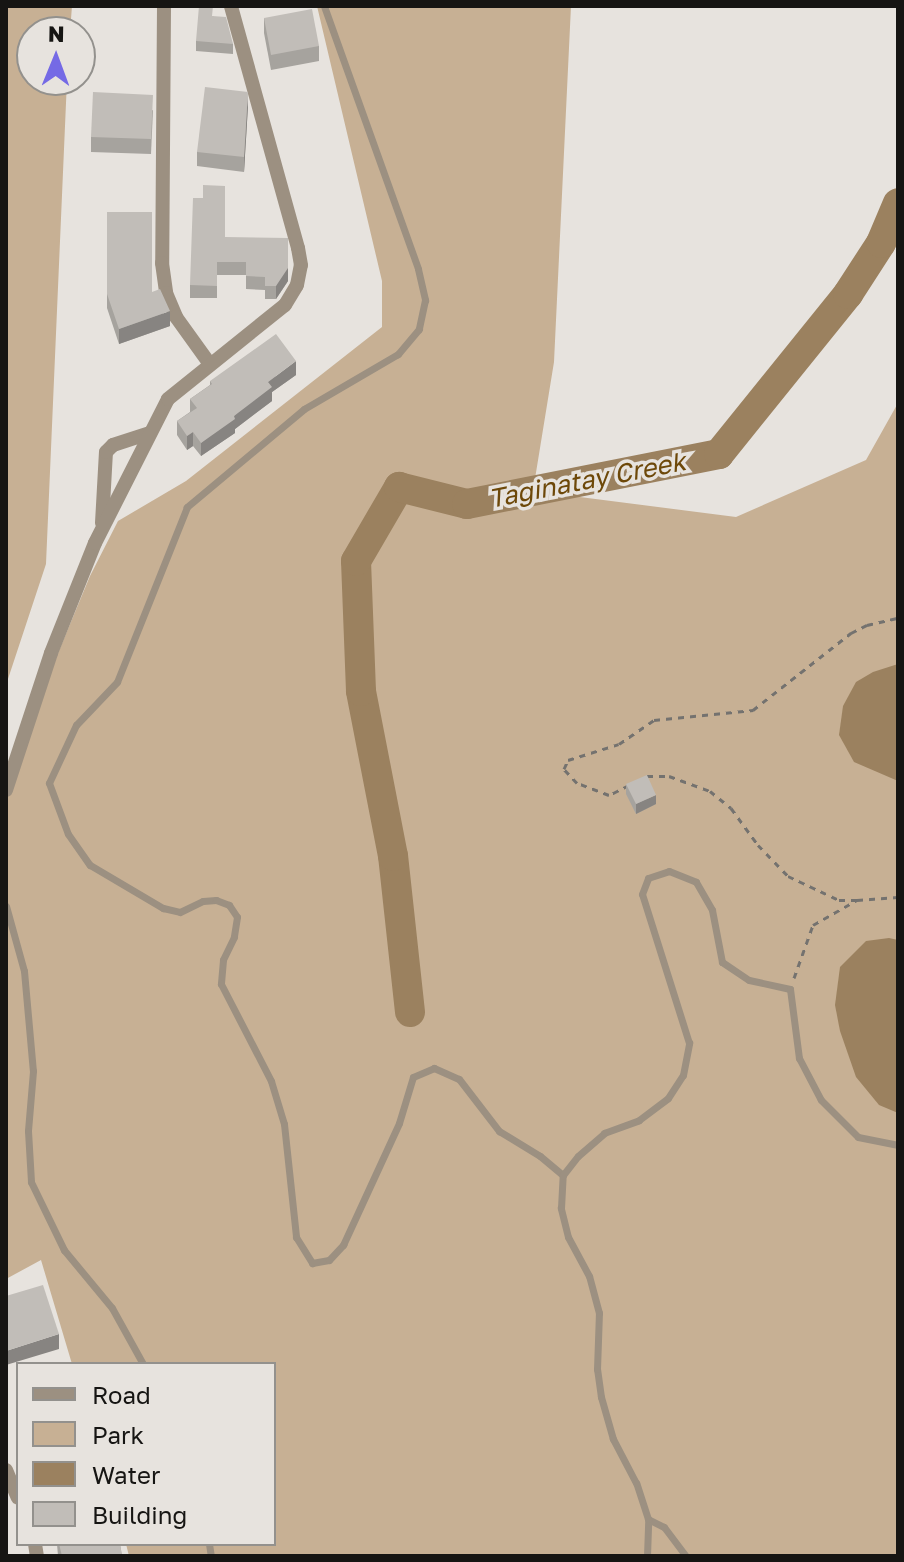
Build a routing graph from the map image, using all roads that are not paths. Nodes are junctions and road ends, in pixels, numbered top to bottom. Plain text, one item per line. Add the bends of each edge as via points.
1 (164, 6) edge
2 (231, 6) edge
3 (324, 6) edge
4 (209, 363) junction
5 (150, 433) junction
6 (102, 527) junction
7 (6, 790) edge
8 (6, 906) edge
9 (898, 1145) edge
10 (563, 1175) junction
11 (142, 1362) edge
12 (6, 1470) edge
13 (16, 1493) edge
14 (648, 1519) junction
15 (647, 1556) edge
16 (686, 1556) edge

1 - 4 street via 162,263 176,317
2 - 4 street via 301,265 285,305
3 - 10 lane via 418,269 425,300 419,329 398,354 304,409 187,507 117,682 76,725 49,783 68,834 90,865 163,908 180,912 216,900 229,905 237,917 221,984 271,1081 284,1124 296,1237 312,1263 329,1260 343,1245 399,1123 413,1077 434,1068 459,1079 499,1131
4 - 5 street via 168,399
5 - 6 street
5 - 6 street via 106,452
6 - 7 street via 51,653
8 - 11 lane via 24,971 28,1014 31,1182 64,1250 112,1308
9 - 10 lane via 858,1137 821,1100 799,1058 790,989 749,980 722,962 712,910 696,882 669,871 648,878 642,894 689,1043 683,1075 668,1098 639,1120 604,1133
10 - 14 lane via 561,1208 568,1237 589,1276 599,1313 601,1397
12 - 13 street
14 - 15 lane
14 - 16 lane via 664,1527

